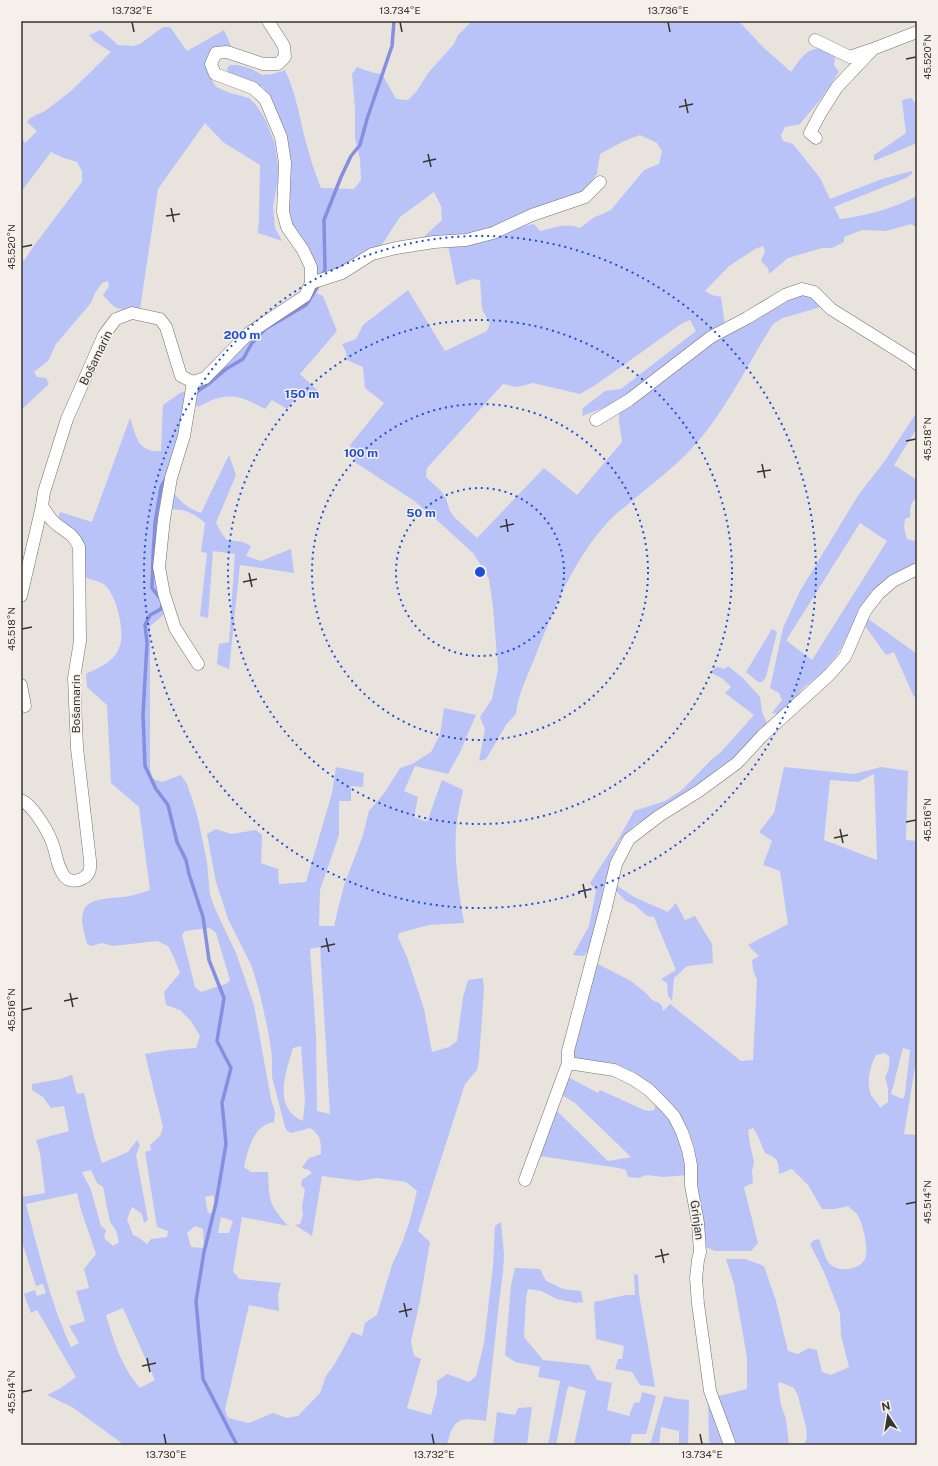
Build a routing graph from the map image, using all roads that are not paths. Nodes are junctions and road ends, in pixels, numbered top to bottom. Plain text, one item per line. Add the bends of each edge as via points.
1 (268, 21) edge
2 (917, 32) edge
3 (816, 40) dead end
4 (873, 49) junction
5 (816, 138) dead end
6 (600, 182) dead end
7 (311, 283) junction
8 (917, 364) edge
9 (193, 382) junction
10 (596, 420) dead end
11 (42, 506) junction
12 (917, 569) edge
13 (21, 596) edge
14 (198, 664) dead end
15 (21, 685) edge
16 (25, 706) dead end
17 (21, 800) edge
18 (568, 1063) junction
19 (525, 1180) dead end
20 (730, 1445) edge

1 - 7 street via 284,46 285,57 278,64 263,64 227,52 216,53 211,64 215,74 253,88 265,100 281,137 285,163 283,212 288,228 311,267
2 - 4 street
3 - 4 street via 850,57
4 - 5 street via 837,87 810,133
6 - 7 street via 585,197 532,215 493,233 466,240 411,246 372,254 342,273
7 - 9 street via 305,296 249,333 205,378
8 - 10 street via 831,308 814,292 802,289 785,295 711,337 629,400
9 - 11 street, Bošamarin via 181,376 166,327 160,319 132,313 116,319 104,335 67,419
9 - 14 street via 184,436 171,478 159,567 164,594 175,628
11 - 13 street
11 - 17 street, Bošamarin via 54,522 76,539 80,547 80,641 74,678 77,748 90,860 90,870 86,876 73,881 66,878 59,868 54,846 37,814
12 - 18 street via 893,581 878,594 862,618 845,657 737,763 629,839 616,864 568,1051
15 - 16 street
18 - 19 street
18 - 20 street, Grinjan via 614,1070 633,1079 664,1105 674,1116 682,1132 691,1165 691,1184 698,1222 700,1252 696,1278 710,1391

